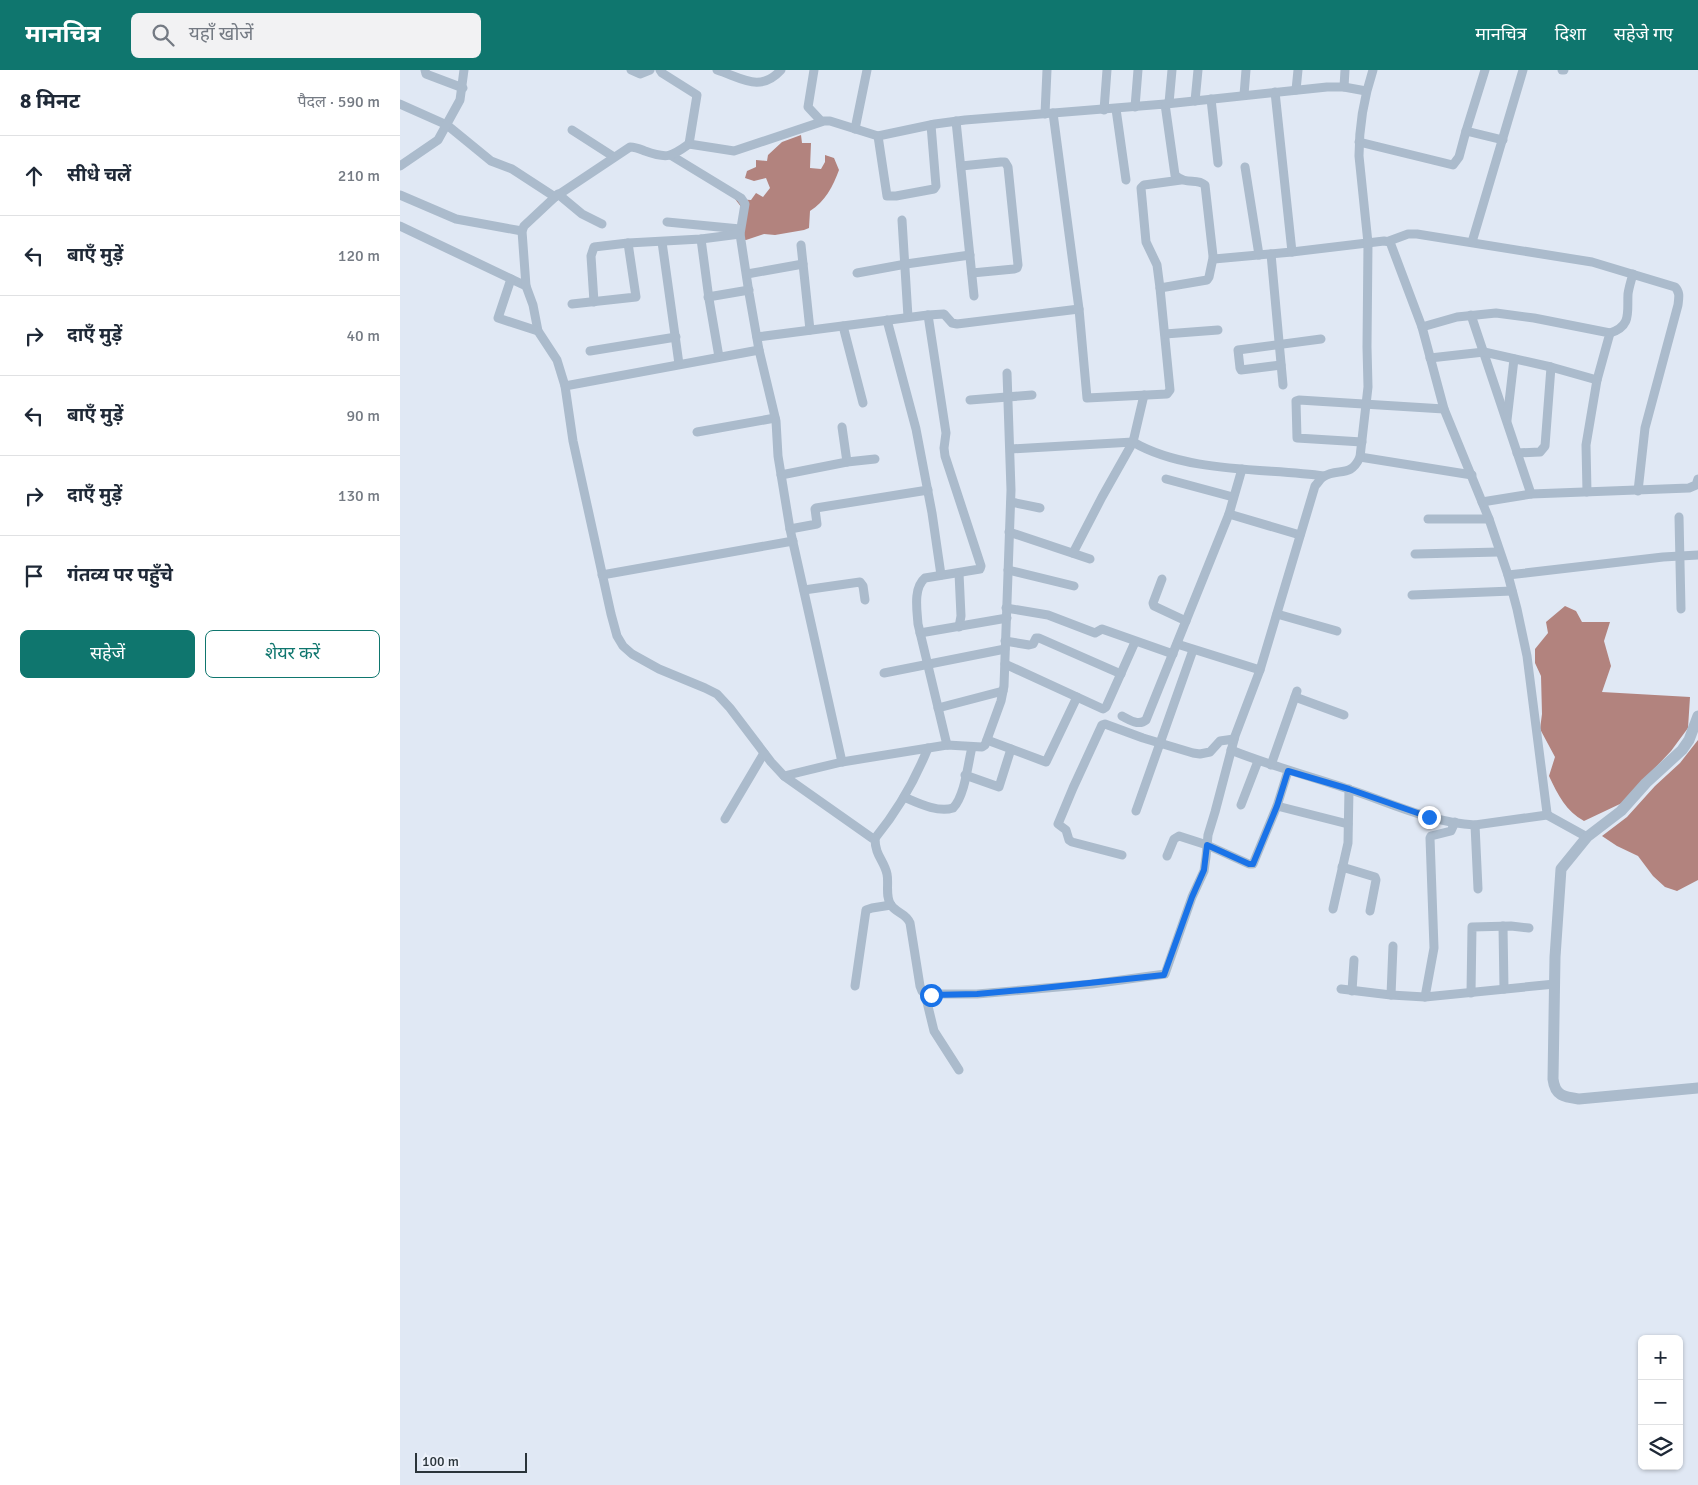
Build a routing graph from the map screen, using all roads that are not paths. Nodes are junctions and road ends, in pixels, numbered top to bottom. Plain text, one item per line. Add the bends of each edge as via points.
1 (425, 70) edge
2 (464, 70) edge
3 (631, 70) edge
4 (650, 70) edge
5 (660, 70) edge
6 (717, 70) edge
7 (781, 70) edge
8 (814, 70) edge
9 (867, 70) edge
10 (1047, 70) edge
11 (1107, 70) edge
12 (1138, 70) edge
13 (1172, 70) edge
14 (1198, 70) edge
15 (1246, 70) edge
16 (1298, 70) edge
17 (1345, 70) edge
18 (1373, 70) edge
19 (1485, 70) edge
20 (1523, 70) edge
21 (1344, 87) junction
22 (463, 88) junction
23 (1296, 90) junction
24 (1366, 91) junction
25 (1275, 92) junction
26 (1244, 96) junction
27 (1210, 99) junction
28 (1195, 101) junction
29 (400, 104) edge
30 (1167, 104) junction
31 (1135, 107) junction
32 (1116, 109) junction
33 (1104, 110) junction
34 (1049, 114) junction
35 (822, 121) junction
36 (956, 121) junction
37 (447, 125) junction
38 (931, 125) junction
39 (855, 129) junction
40 (572, 130) dead end
41 (1466, 130) junction
42 (878, 136) junction
43 (1503, 140) junction
44 (1359, 142) junction
45 (690, 144) junction
46 (672, 156) junction
47 (614, 157) junction
48 (1218, 163) dead end
49 (400, 166) edge
50 (961, 166) junction
51 (1245, 168) dead end
52 (1126, 180) dead end
53 (1181, 180) junction
54 (400, 195) edge
55 (557, 196) junction
56 (902, 220) dead end
57 (667, 222) dead end
58 (602, 224) dead end
59 (400, 226) edge
60 (522, 231) junction
61 (740, 232) junction
62 (701, 239) junction
63 (1388, 241) junction
64 (662, 242) junction
65 (1472, 242) junction
66 (628, 243) junction
67 (1368, 243) junction
68 (801, 245) dead end
69 (1292, 252) junction
70 (1271, 254) junction
71 (970, 255) junction
72 (1259, 255) junction
73 (1213, 258) junction
74 (803, 264) junction
75 (906, 264) junction
76 (857, 273) dead end
77 (972, 273) junction
78 (746, 274) junction
79 (1633, 274) junction
80 (511, 279) junction
81 (526, 286) junction
82 (1160, 288) junction
83 (749, 290) junction
84 (974, 296) dead end
85 (708, 297) junction
86 (594, 302) junction
87 (572, 304) dead end
88 (1079, 309) junction
89 (928, 315) junction
90 (1471, 315) junction
91 (908, 317) junction
92 (887, 320) junction
93 (843, 326) junction
94 (1422, 328) junction
95 (810, 330) junction
96 (1218, 330) dead end
97 (538, 331) junction
98 (1165, 334) junction
99 (1610, 334) junction
100 (676, 337) junction
101 (757, 337) junction
102 (1320, 339) dead end
103 (1279, 344) junction
104 (759, 350) junction
105 (590, 352) dead end
106 (1484, 352) junction
107 (720, 357) junction
108 (1430, 358) junction
109 (1514, 359) junction
110 (679, 364) junction
111 (1281, 365) junction
112 (1551, 367) junction
113 (1007, 373) dead end
114 (1597, 380) junction
115 (1283, 384) dead end
116 (565, 386) junction
117 (1032, 394) dead end
118 (1144, 395) junction
119 (1008, 397) junction
120 (970, 400) dead end
121 (863, 403) dead end
122 (1367, 405) junction
123 (1444, 409) junction
124 (775, 418) junction
125 (1507, 423) junction
126 (842, 427) dead end
127 (698, 432) dead end
128 (1132, 442) junction
129 (1362, 442) junction
130 (1011, 449) junction
131 (1516, 453) junction
132 (1360, 457) junction
133 (875, 459) dead end
134 (847, 462) junction
135 (1242, 469) junction
136 (781, 475) junction
137 (1324, 476) junction
138 (1472, 476) junction
139 (1698, 478) edge
140 (1166, 479) dead end
141 (928, 490) junction
142 (1638, 491) junction
143 (1587, 492) junction
144 (1531, 494) junction
145 (1233, 497) junction
146 (1011, 502) junction
147 (1482, 502) junction
148 (1040, 508) dead end
149 (1229, 514) junction
150 (1680, 516) dead end
151 (1489, 518) junction
152 (1428, 519) dead end
153 (790, 529) junction
154 (1009, 532) junction
155 (1300, 535) junction
156 (793, 541) junction
157 (1499, 552) junction
158 (1073, 553) junction
159 (1415, 554) dead end
160 (1681, 556) junction
161 (1698, 556) edge
162 (1090, 559) dead end
163 (1008, 570) junction
164 (959, 573) junction
165 (602, 575) junction
166 (941, 575) junction
167 (1508, 575) junction
168 (1162, 579) dead end
169 (1074, 586) dead end
170 (804, 590) junction
171 (1512, 591) junction
172 (1412, 595) dead end
173 (865, 600) dead end
174 (1006, 608) junction
175 (1681, 609) dead end
176 (1277, 614) junction
177 (1007, 618) junction
178 (1186, 621) junction
179 (959, 626) junction
180 (1337, 631) dead end
181 (920, 633) junction
182 (1135, 642) junction
183 (1177, 644) junction
184 (1005, 645) junction
185 (1193, 650) junction
186 (1173, 654) junction
187 (1004, 664) junction
188 (928, 665) junction
189 (1260, 670) junction
190 (884, 673) dead end
191 (1121, 674) junction
192 (1003, 691) junction
193 (1077, 697) junction
194 (938, 708) junction
195 (1344, 715) dead end
196 (1122, 716) dead end
197 (1698, 716) edge
198 (1234, 739) junction
199 (987, 740) junction
200 (1159, 742) junction
201 (947, 745) junction
202 (972, 746) junction
203 (928, 748) junction
204 (1011, 749) junction
205 (1231, 750) junction
206 (764, 753) junction
207 (1258, 761) junction
208 (842, 762) junction
209 (1270, 765) junction
210 (1288, 771) junction
211 (965, 775) junction
212 (784, 776) junction
213 (1349, 789) junction
214 (904, 797) junction
215 (1242, 805) dead end
216 (1277, 806) junction
217 (1136, 811) dead end
218 (1547, 815) junction
219 (725, 819) dead end
220 (1455, 822) junction
221 (1348, 824) junction
222 (1475, 825) junction
223 (1589, 835) junction
224 (874, 838) junction
225 (1207, 845) junction
226 (1122, 855) dead end
227 (1167, 856) dead end
228 (1342, 867) junction
229 (1478, 889) dead end
230 (891, 905) junction
231 (1333, 909) dead end
232 (1370, 911) dead end
233 (1503, 926) junction
234 (1529, 928) dead end
235 (1393, 946) dead end
236 (1354, 960) dead end
237 (1555, 984) junction
238 (855, 986) dead end
239 (1342, 989) dead end
240 (1504, 989) junction
241 (1352, 991) junction
242 (1471, 993) junction
243 (925, 994) junction
244 (1390, 995) junction
245 (1425, 997) junction
246 (959, 1070) dead end
247 (1698, 1088) edge

1 - 22 street via 426,74
2 - 22 street
3 - 4 street via 640,74
5 - 45 street via 697,95
6 - 7 street via 758,83 775,77
8 - 35 street via 808,107
9 - 39 street
10 - 34 street
11 - 33 street
12 - 31 street
13 - 30 street
14 - 28 street
15 - 26 street
16 - 23 street
17 - 21 street
18 - 24 street
19 - 41 street
20 - 43 street
21 - 23 street
21 - 24 street
22 - 37 street
23 - 25 street
24 - 44 street
25 - 26 street
25 - 69 street
26 - 27 street
27 - 28 street
27 - 48 street
28 - 30 street
29 - 37 street
30 - 31 street
30 - 53 street via 1174,172
31 - 32 street
32 - 33 street
32 - 52 street
33 - 34 street
34 - 36 street
34 - 88 street
35 - 39 street
35 - 45 street via 731,152
36 - 38 street
36 - 50 street
37 - 49 street via 436,143
37 - 55 street via 491,161 512,169
38 - 42 street
38 - 42 street via 934,189 888,196
39 - 42 street
40 - 47 street
41 - 43 street
41 - 44 street via 1459,157 1453,164
43 - 65 street
44 - 67 street
45 - 46 street
46 - 47 street via 660,156 633,147
46 - 61 street via 743,201 745,210
47 - 55 street
50 - 71 street
50 - 77 street via 1005,162 1008,167 1017,268
51 - 72 street
53 - 73 street via 1200,181 1205,185
53 - 82 street via 1141,188 1146,242 1154,257
54 - 60 street via 456,219
55 - 58 street
55 - 60 street via 527,222
56 - 75 street
57 - 61 street
59 - 80 street
60 - 81 street
61 - 62 street
61 - 78 street
62 - 64 street
62 - 85 street
63 - 65 street via 1417,234
63 - 67 street
63 - 94 street via 1392,244
64 - 66 street
64 - 100 street
65 - 79 street via 1592,262
66 - 86 street via 593,249
66 - 86 street via 636,297
67 - 69 street
67 - 122 street
68 - 74 street
69 - 70 street
70 - 72 street
70 - 103 street
71 - 75 street
71 - 77 street
72 - 73 street
73 - 82 street via 1207,280
74 - 78 street
74 - 95 street
75 - 76 street
75 - 91 street
77 - 84 street
78 - 83 street
79 - 99 street via 1627,318 1619,330
79 - 142 street via 1675,287 1679,296 1645,428
80 - 81 street
80 - 97 street via 498,318
81 - 97 street
82 - 98 street
83 - 85 street
83 - 101 street
85 - 107 street
86 - 87 street
88 - 89 street via 957,324 944,314
88 - 118 street via 1087,398
89 - 91 street
89 - 164 street via 946,433 945,456 981,566 980,569
90 - 94 street
90 - 99 street via 1515,315
90 - 106 street
91 - 92 street
92 - 93 street
92 - 141 street
93 - 95 street
93 - 121 street
94 - 108 street
95 - 101 street
96 - 98 street
97 - 116 street via 557,360
98 - 118 street via 1170,390 1167,394
99 - 114 street
100 - 105 street
100 - 110 street
101 - 104 street
102 - 103 street
103 - 111 street
103 - 111 street via 1238,351 1241,370
104 - 107 street
104 - 124 street
106 - 108 street
106 - 109 street
106 - 125 street
107 - 110 street
108 - 123 street
109 - 112 street
109 - 125 street
110 - 116 street
111 - 115 street
112 - 114 street
112 - 131 street via 1545,446 1540,452
113 - 119 street
114 - 143 street via 1586,445
116 - 165 street via 573,441
117 - 119 street
118 - 128 street
119 - 120 street
119 - 130 street
122 - 123 street
122 - 129 street
122 - 129 street via 1299,400 1295,403 1297,438
123 - 138 street
124 - 127 street
124 - 136 street
125 - 131 street
126 - 134 street
128 - 130 street
128 - 135 street via 1175,459
128 - 158 street
129 - 132 street
130 - 146 street
131 - 144 street
132 - 137 street via 1350,470
132 - 138 street
133 - 134 street
134 - 136 street
135 - 137 street
135 - 145 street
136 - 153 street
137 - 155 street via 1315,486
138 - 147 street
139 - 142 street via 1696,485 1689,488
140 - 145 street
141 - 153 street via 816,508 817,524
141 - 166 street
142 - 143 street
143 - 144 street
144 - 147 street
145 - 149 street
146 - 148 street
146 - 154 street
147 - 151 street
149 - 155 street
149 - 178 street
150 - 160 street
151 - 152 street
151 - 157 street
153 - 156 street
154 - 158 street
154 - 163 street
155 - 176 street
156 - 165 street
156 - 170 street
157 - 159 street
157 - 167 street
158 - 162 street
160 - 161 street
160 - 167 street
160 - 175 street
163 - 169 street
163 - 174 street
164 - 166 street
164 - 179 street
165 - 206 street via 617,636 623,646 659,669 717,694
166 - 181 street via 925,578 918,589
167 - 171 street
168 - 178 street via 1154,606
170 - 173 street via 860,582
170 - 208 street
171 - 172 street
171 - 218 street via 1527,656
174 - 177 street
174 - 182 street via 1048,615 1094,632 1102,629
176 - 180 street
176 - 189 street
177 - 179 street
177 - 184 street
178 - 183 street
179 - 181 street
181 - 188 street
182 - 186 street
182 - 191 street
183 - 185 street
183 - 186 street
184 - 187 street
184 - 188 street
184 - 191 street via 1030,645 1040,638
185 - 189 street
185 - 200 street
186 - 196 street via 1146,720 1138,723
187 - 192 street
187 - 193 street
188 - 190 street
188 - 194 street
189 - 198 street
191 - 193 street via 1105,708
192 - 194 street
192 - 199 street
193 - 204 street via 1046,762
194 - 201 street
195 - 209 street via 1296,694
197 - 223 street via 1682,750 1621,811
198 - 200 street via 1220,741 1210,752 1200,754
198 - 205 street
199 - 202 street via 984,747
199 - 204 street
200 - 217 street
200 - 226 street via 1102,725 1059,819 1058,824 1068,832 1070,841
201 - 202 street
201 - 203 street
202 - 211 street
203 - 208 street
203 - 214 street
204 - 211 street via 999,786
205 - 207 street
205 - 225 street
206 - 212 street
206 - 219 street
207 - 209 street
207 - 215 street
208 - 212 street
209 - 210 street
210 - 213 street
210 - 216 street
211 - 214 street via 959,799 953,808 944,810
212 - 224 street
213 - 220 street via 1429,817
213 - 221 street
214 - 224 street
216 - 221 street
216 - 225 street via 1253,864
218 - 222 street
218 - 223 street
220 - 222 street
220 - 245 street via 1451,831 1430,838 1434,948
221 - 228 street via 1348,843
222 - 229 street
223 - 237 street via 1566,861 1560,873
224 - 230 street via 875,850 887,875
225 - 227 street via 1176,836
225 - 243 street via 1204,870 1164,975 977,994
228 - 231 street
228 - 232 street via 1376,880
230 - 238 street via 866,910
230 - 243 street via 910,922 920,986
233 - 234 street
233 - 240 street
233 - 242 street via 1471,928
235 - 244 street
236 - 241 street
237 - 240 street
237 - 247 street via 1553,1078 1558,1092 1579,1099
239 - 241 street
240 - 242 street
241 - 244 street
242 - 245 street
243 - 246 street via 934,1030
244 - 245 street

